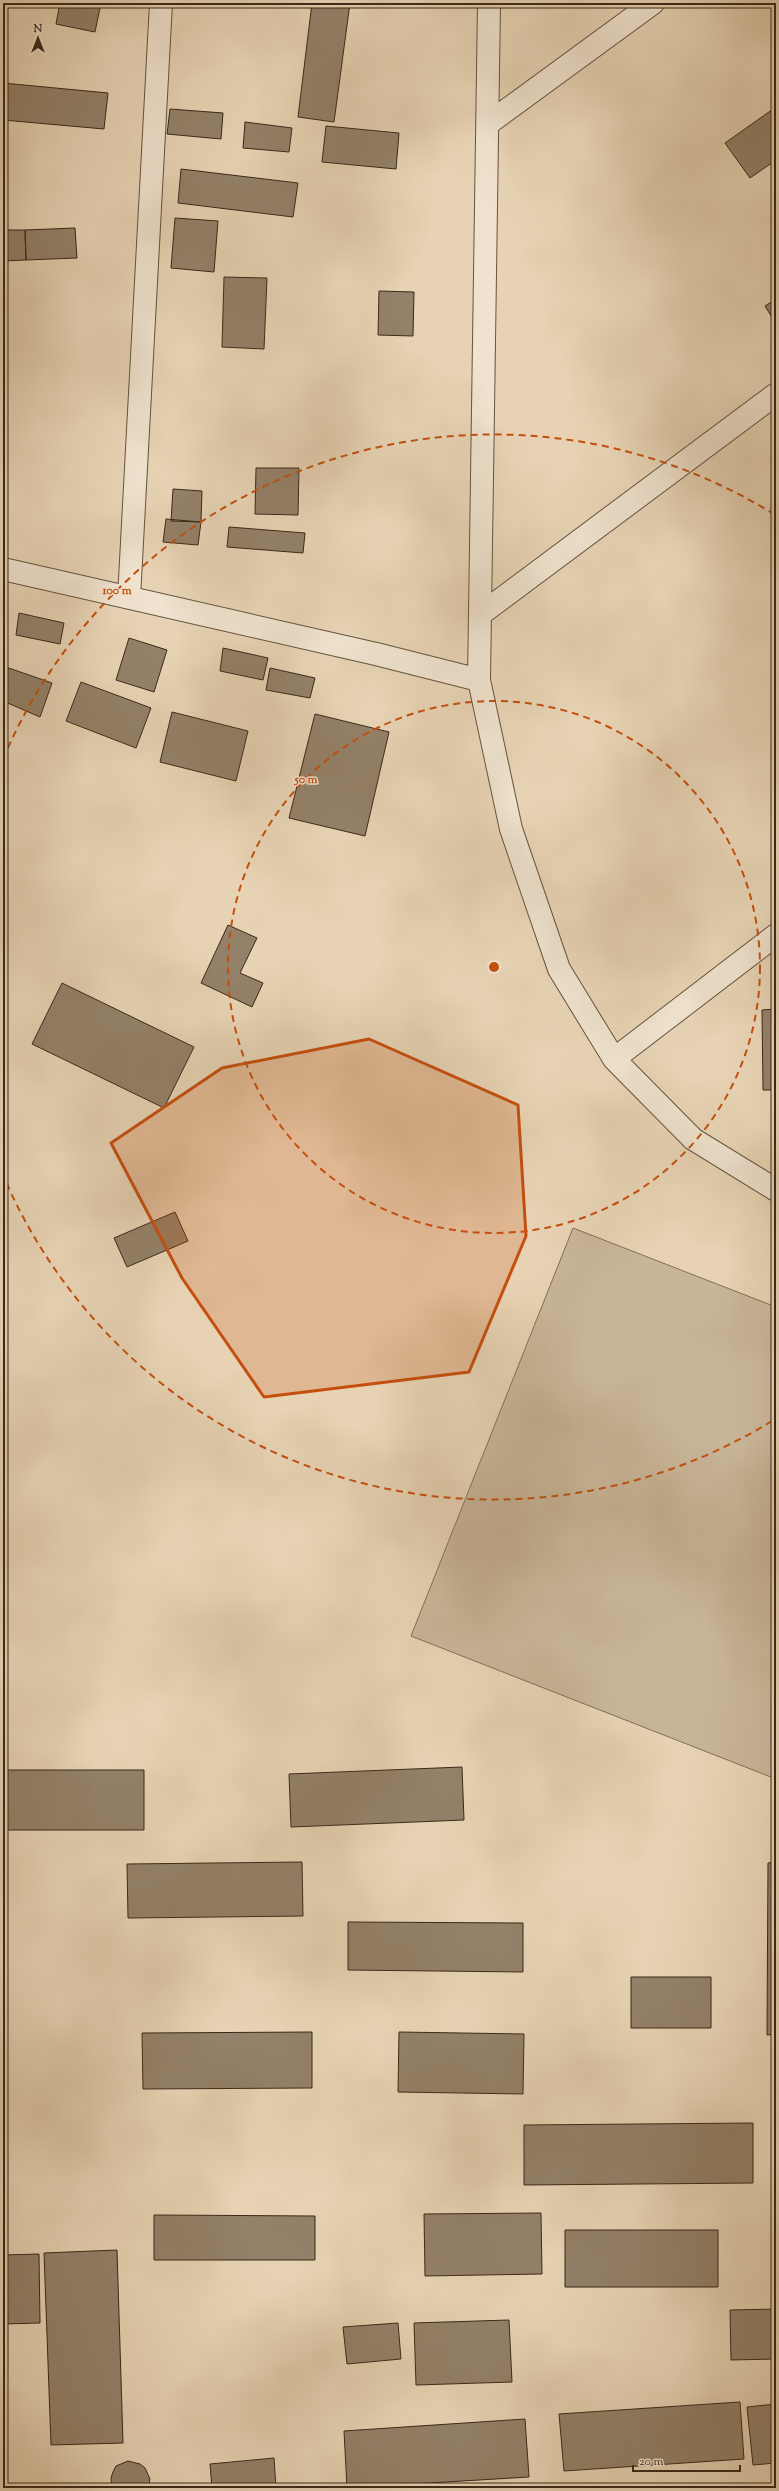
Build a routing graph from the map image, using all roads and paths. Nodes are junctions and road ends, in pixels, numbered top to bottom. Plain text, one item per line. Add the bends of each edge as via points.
1 (161, 3) edge
2 (489, 3) edge
3 (653, 3) edge
4 (489, 124) junction
5 (776, 394) edge
6 (3, 569) edge
7 (129, 598) junction
8 (480, 614) junction
9 (479, 680) junction
10 (776, 935) edge
11 (614, 1059) junction
12 (776, 1190) edge

1 - 7 street
2 - 4 street
3 - 4 street
4 - 8 street
5 - 8 street
6 - 7 street
7 - 9 street
8 - 9 street
9 - 11 street via 511,829 559,970
10 - 11 street
11 - 12 street via 693,1139

